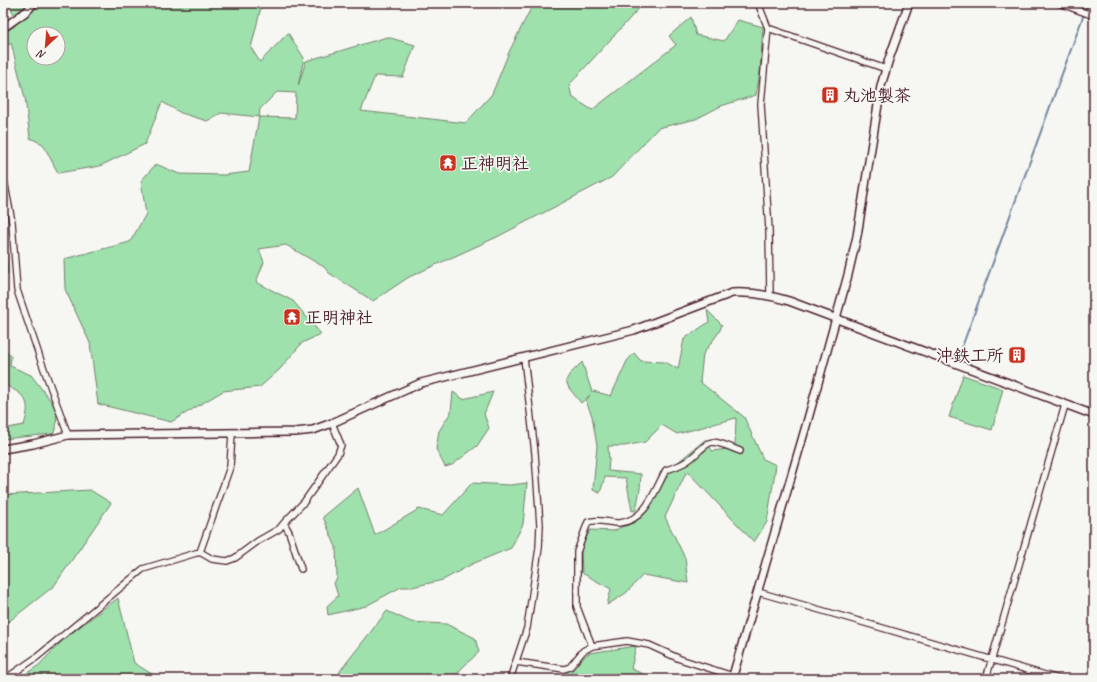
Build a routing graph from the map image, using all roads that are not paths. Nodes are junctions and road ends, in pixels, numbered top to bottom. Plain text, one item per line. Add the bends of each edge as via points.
1 (34, 3) edge
2 (758, 3) edge
3 (909, 3) edge
4 (1059, 3) edge
5 (1093, 16) edge
6 (3, 28) edge
7 (768, 28) junction
8 (886, 69) junction
9 (3, 175) edge
10 (770, 295) junction
11 (836, 318) junction
12 (524, 358) junction
13 (1066, 404) junction
14 (1094, 415) edge
15 (332, 423) junction
16 (232, 433) junction
17 (68, 435) junction
18 (3, 449) edge
19 (740, 451) dead end
20 (284, 523) junction
21 (200, 552) junction
22 (301, 568) dead end
23 (758, 592) junction
24 (592, 646) junction
25 (992, 660) junction
26 (516, 662) junction
27 (733, 678) edge
28 (5, 679) edge
29 (510, 679) edge
30 (986, 679) edge
31 (1059, 679) edge

1 - 6 street
2 - 7 street
3 - 8 street
4 - 5 street
7 - 8 street
7 - 10 street via 762,104
8 - 11 street via 881,86 857,236
9 - 17 street via 12,222 17,290
10 - 11 street
10 - 12 street via 732,293 634,330
11 - 13 street
11 - 23 street
12 - 15 street via 421,383
12 - 26 street via 540,525 527,628
13 - 14 street
13 - 25 street
15 - 16 street via 313,430 295,432
15 - 20 street via 341,445 338,454 304,502
16 - 17 street
16 - 21 street via 230,467
17 - 18 street
19 - 24 street via 712,442 689,461 666,470 652,500 632,519 619,523 592,520 588,522 577,552 577,607
20 - 21 street via 279,529 227,561 212,559
20 - 22 street
21 - 28 street via 144,569 37,657
23 - 25 street
23 - 27 street
24 - 26 street via 583,651 570,667 564,669
24 - 27 street via 627,641 649,645
25 - 30 street
25 - 31 street
26 - 29 street

